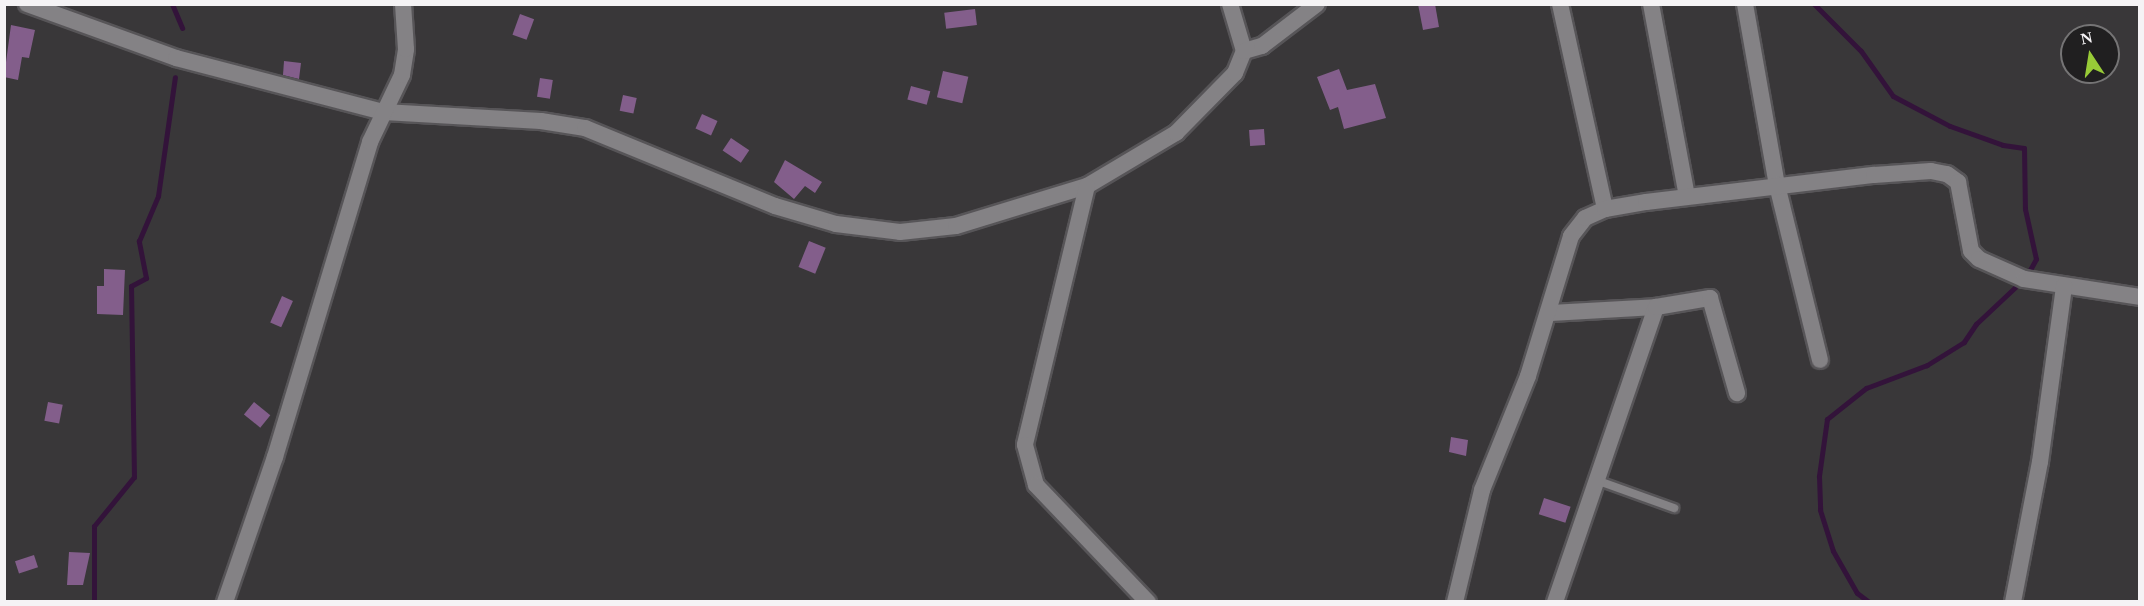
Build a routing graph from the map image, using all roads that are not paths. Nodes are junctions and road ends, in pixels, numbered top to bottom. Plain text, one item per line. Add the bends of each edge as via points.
1 (27, 4) edge
2 (403, 4) edge
3 (1230, 4) edge
4 (1317, 4) edge
5 (1560, 4) edge
6 (1651, 4) edge
7 (1745, 4) edge
8 (1244, 51) junction
9 (384, 112) junction
10 (1778, 185) junction
11 (1087, 186) junction
12 (1687, 197) junction
13 (1605, 209) junction
14 (2064, 286) junction
15 (2139, 297) edge
16 (1656, 308) junction
17 (1550, 313) junction
18 (1820, 360) dead end
19 (1737, 393) dead end
20 (1599, 481) junction
21 (1674, 508) dead end
22 (225, 602) edge
23 (1148, 602) edge
24 (1455, 602) edge
25 (1555, 602) edge
26 (2013, 602) edge

1 - 9 street via 176,58
2 - 9 street via 406,49 402,75
3 - 8 street
4 - 8 street via 1262,46
5 - 13 street
6 - 12 street
7 - 10 street
8 - 11 street via 1235,73 1176,133
9 - 11 street via 541,121 585,128 775,206 837,224 900,232 956,226
9 - 22 street via 370,142 275,458
10 - 12 street
10 - 14 street via 1874,174 1947,174 1958,182 1971,251 1979,259 2024,279
10 - 18 street
11 - 23 street via 1025,445 1036,485
12 - 13 street
13 - 17 street via 1585,219 1571,236
14 - 15 street
14 - 26 street via 2040,462
16 - 17 street
16 - 19 street via 1710,298
16 - 20 street
17 - 24 street via 1482,490
20 - 21 lane
20 - 25 street

